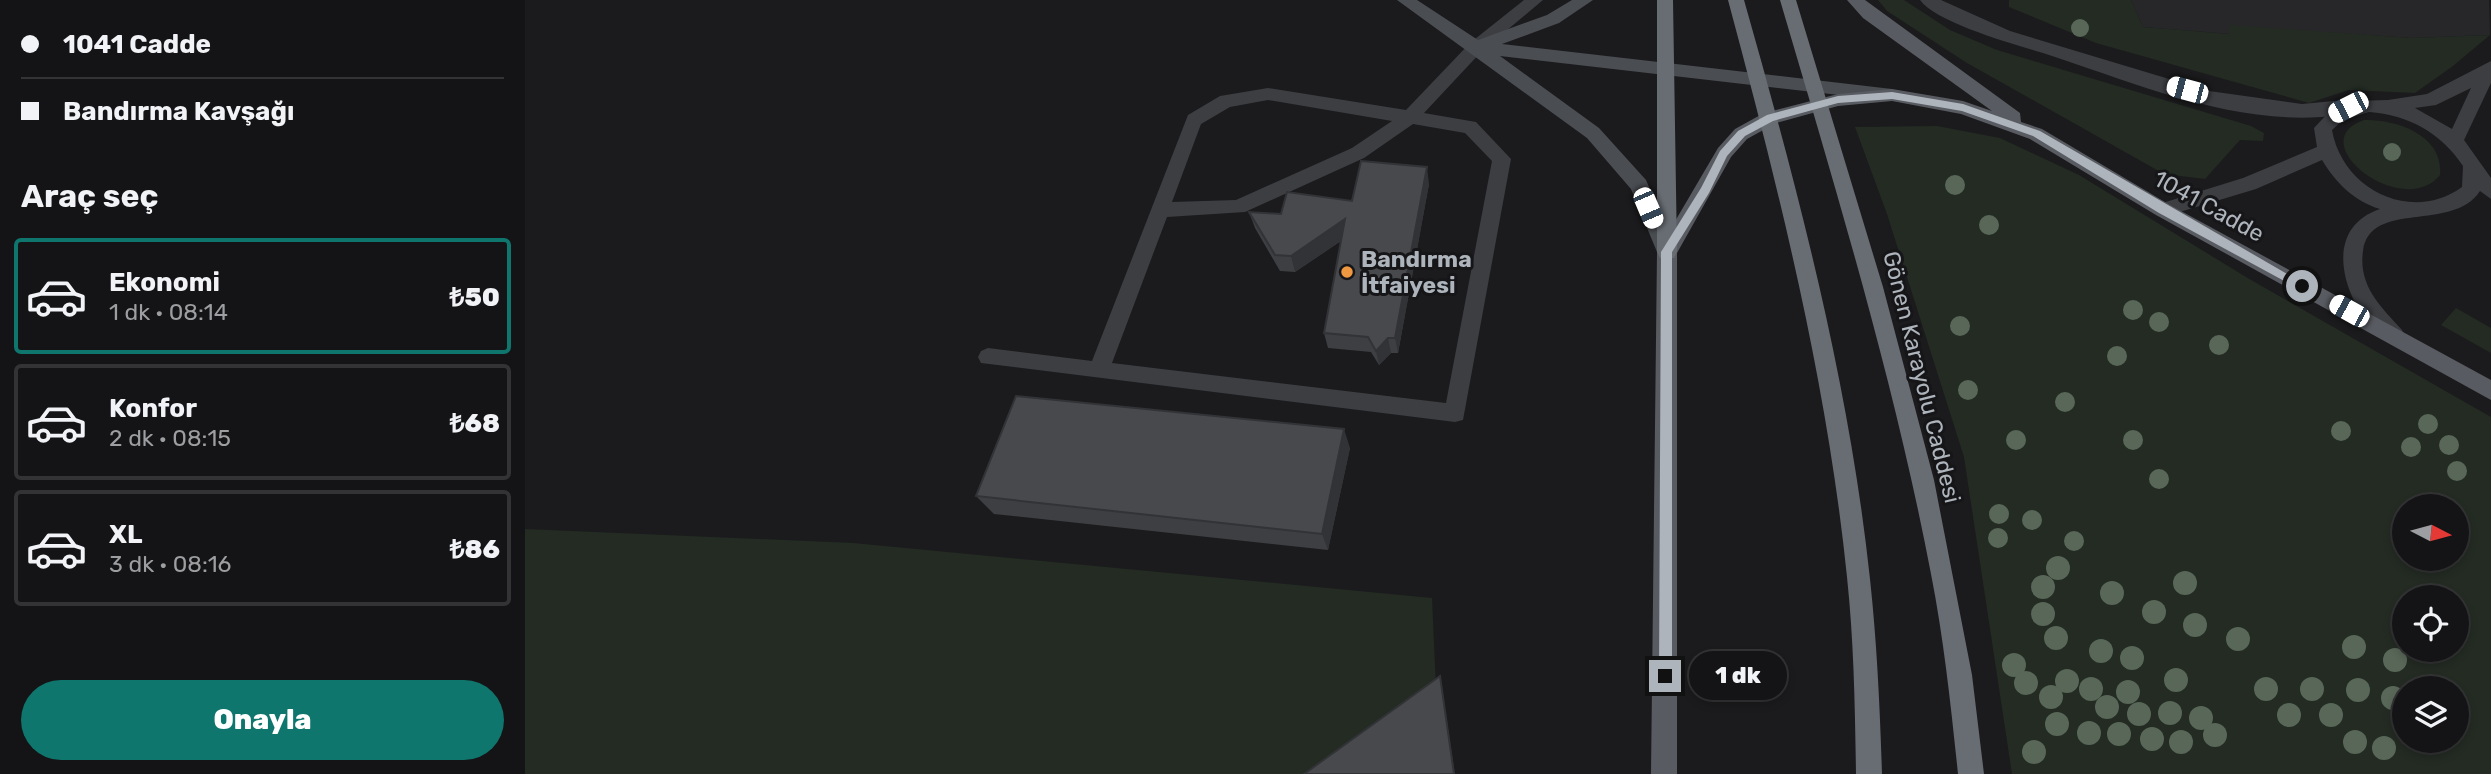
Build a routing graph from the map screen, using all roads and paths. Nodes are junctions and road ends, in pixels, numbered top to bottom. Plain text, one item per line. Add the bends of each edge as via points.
1 (1405, 0) edge
2 (1535, 0) edge
3 (1585, 0) edge
4 (1665, 0) edge
5 (1736, 0) edge
6 (1789, 0) edge
7 (1856, 0) edge
8 (1928, 0) edge
9 (1476, 47) junction
10 (1665, 66) junction
11 (2490, 68) edge
12 (1892, 95) junction
13 (2355, 106) junction
14 (2378, 106) junction
15 (1408, 119) junction
16 (2036, 134) junction
17 (2455, 141) junction
18 (2325, 151) junction
19 (2471, 169) junction
20 (2491, 192) edge
21 (1160, 209) junction
22 (2410, 209) junction
23 (2163, 210) junction
24 (1667, 252) junction
25 (2395, 336) junction
26 (988, 357) dead end
27 (1099, 370) junction
28 (2491, 391) edge
29 (1664, 774) edge
30 (1868, 774) edge
31 (1971, 774) edge

1 - 9 street
2 - 9 street
3 - 9 street via 1553,19
4 - 10 highway
5 - 30 highway via 1773,132 1825,361 1847,483 1862,624
6 - 31 highway, Gönen Karayolu Caddesi via 1888,334 1934,526 1964,696
7 - 16 main road
8 - 13 street via 2009,36 2187,90 2276,109
9 - 10 street
9 - 15 street
9 - 24 street via 1593,133 1639,186
10 - 12 street
10 - 24 highway
11 - 14 street via 2430,100
11 - 17 street
12 - 16 main road, 1041 Cadde via 1963,108
12 - 24 main road, 1041 Cadde via 1804,108 1770,118 1741,134 1724,153
13 - 14 street
13 - 18 street via 2332,115 2323,128
14 - 17 street via 2414,115
15 - 21 street via 1358,153 1238,208
15 - 21 street via 1268,94 1226,101 1194,120
15 - 27 street via 1470,127 1502,159 1455,412
16 - 23 main road, 1041 Cadde
17 - 19 street
18 - 22 street via 2346,180 2367,195
18 - 23 street via 2249,184
19 - 20 street
19 - 22 street via 2471,190 2461,202 2443,210
21 - 27 street
22 - 25 street via 2364,226 2355,239 2351,268 2365,302
23 - 25 main road, 1041 Cadde
24 - 29 main road
25 - 28 main road, 1041 Cadde
26 - 27 street

